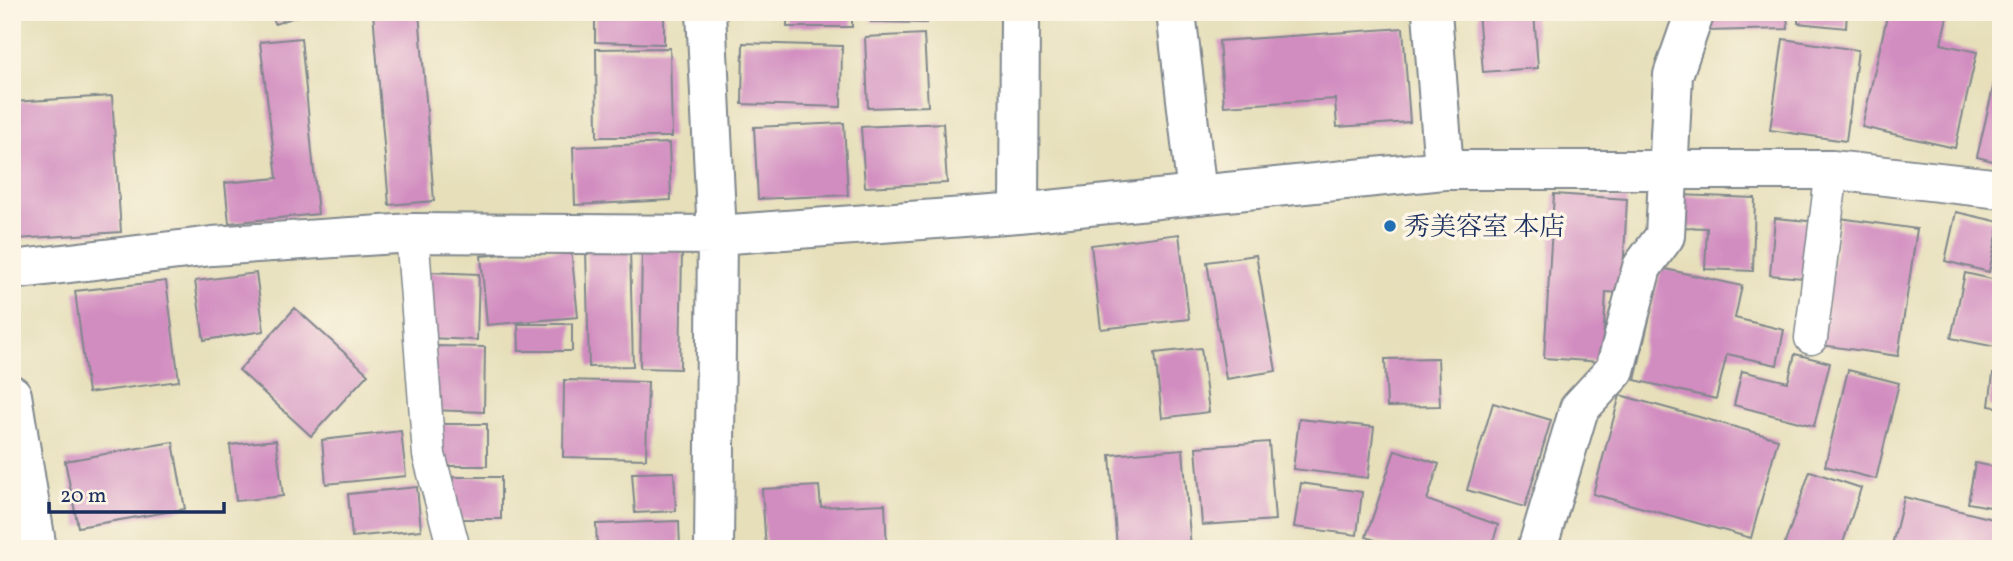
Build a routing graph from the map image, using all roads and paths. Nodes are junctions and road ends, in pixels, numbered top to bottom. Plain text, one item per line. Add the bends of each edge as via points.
1 (706, 12) edge
2 (1020, 12) edge
3 (1176, 12) edge
4 (1432, 12) edge
5 (1695, 12) edge
6 (1666, 168) junction
7 (1444, 170) junction
8 (1832, 170) junction
9 (2001, 189) edge
10 (1197, 195) junction
11 (1019, 213) junction
12 (412, 233) junction
13 (717, 235) junction
14 (12, 270) edge
15 (1811, 338) dead end
16 (12, 395) edge
17 (37, 549) edge
18 (454, 549) edge
19 (714, 549) edge
20 (1536, 549) edge

1 - 13 street
2 - 11 street
3 - 10 street
4 - 7 street
5 - 6 street via 1673,75
6 - 7 street
6 - 8 street
6 - 20 street via 1665,236 1642,267 1615,370 1578,409
7 - 10 street
8 - 9 street
8 - 15 lane
10 - 11 street
11 - 13 street
12 - 13 street
12 - 14 street via 212,246
12 - 18 lane via 429,455
13 - 19 street
16 - 17 street

